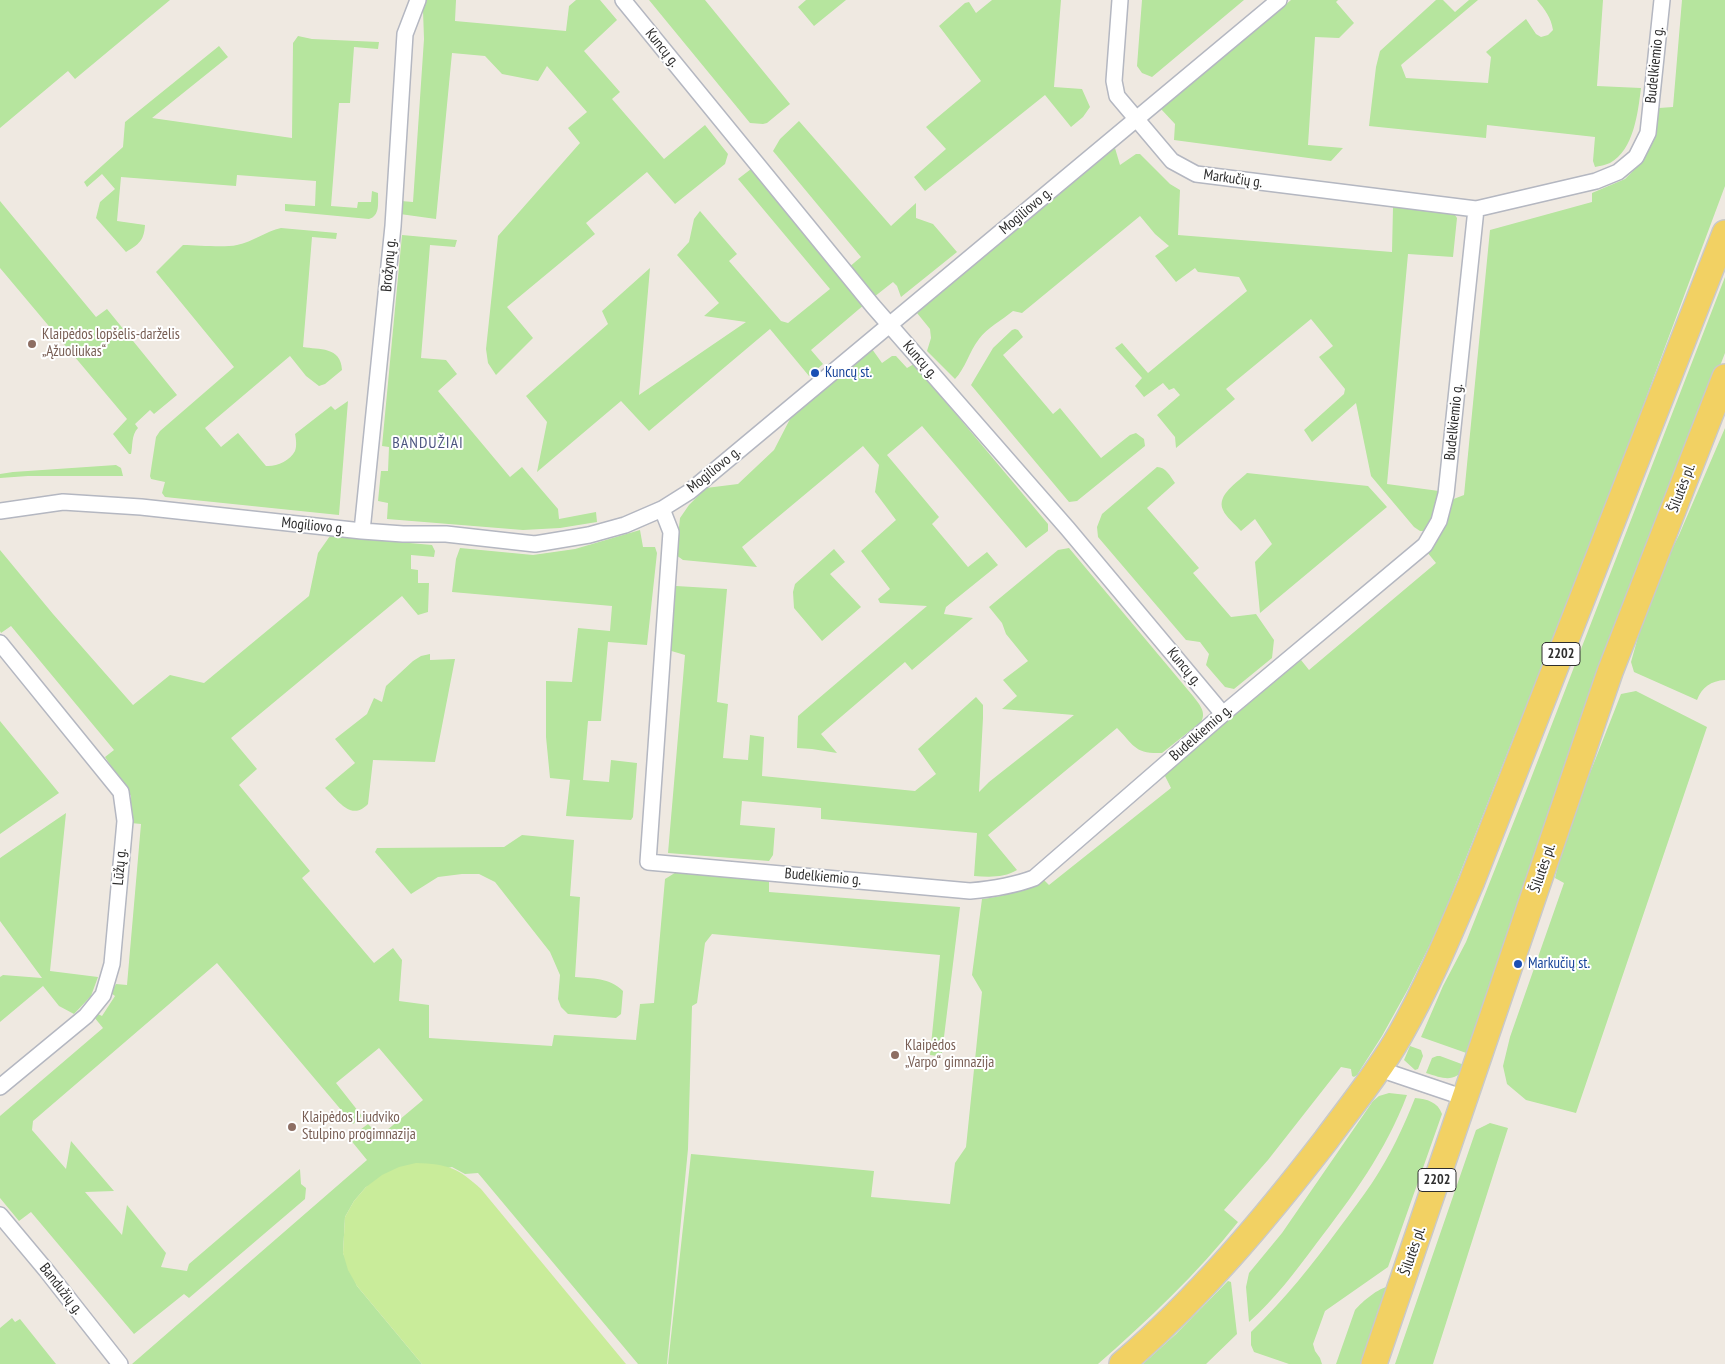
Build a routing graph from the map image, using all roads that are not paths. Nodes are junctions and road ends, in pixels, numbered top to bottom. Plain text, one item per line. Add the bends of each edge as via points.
1 (418, 0) edge
2 (623, 0) edge
3 (1120, 0) edge
4 (1279, 0) edge
5 (1662, 0) edge
6 (1137, 119) junction
7 (1476, 209) junction
8 (1725, 233) edge
9 (889, 325) junction
10 (1725, 377) edge
11 (662, 509) junction
12 (0, 511) edge
13 (362, 531) junction
14 (0, 643) edge
15 (1223, 714) junction
16 (1379, 1067) junction
17 (0, 1087) edge
18 (1465, 1098) junction
19 (0, 1215) edge
20 (120, 1364) edge
21 (1122, 1364) edge
22 (1374, 1364) edge

1 - 13 street, Brožynų g. via 405,34 393,226
2 - 9 street, Kuncų g.
3 - 6 street, Markučių g. via 1114,81 1118,96
4 - 6 street, Mogiliovo g.
5 - 7 street, Budelkiemio g. via 1648,133 1636,157 1618,172 1596,180
6 - 7 street, Markučių g. via 1172,161 1196,174
6 - 9 street, Mogiliovo g.
7 - 15 street, Budelkiemio g. via 1446,494 1439,521 1425,544
8 - 16 main road, 2202 via 1472,881 1439,959 1400,1036
9 - 11 street, Mogiliovo g. via 689,492
9 - 15 street, Kuncų g. via 1068,529
10 - 18 main road, Šilutės pl. / 2202 via 1610,672
11 - 13 street, Mogiliovo g. via 589,536 535,544 446,534
11 - 15 street, Budelkiemio g. via 671,532 648,862 970,891 1014,885 1034,878
12 - 13 street, Mogiliovo g. via 63,502 141,507
14 - 17 street, Lūžų g. via 121,792 124,821 112,964 103,995 86,1016
16 - 18 street
16 - 21 main road, 2202 via 1300,1173 1236,1249
18 - 22 main road, Šilutės pl. / 2202
19 - 20 street, Bandužių g.

